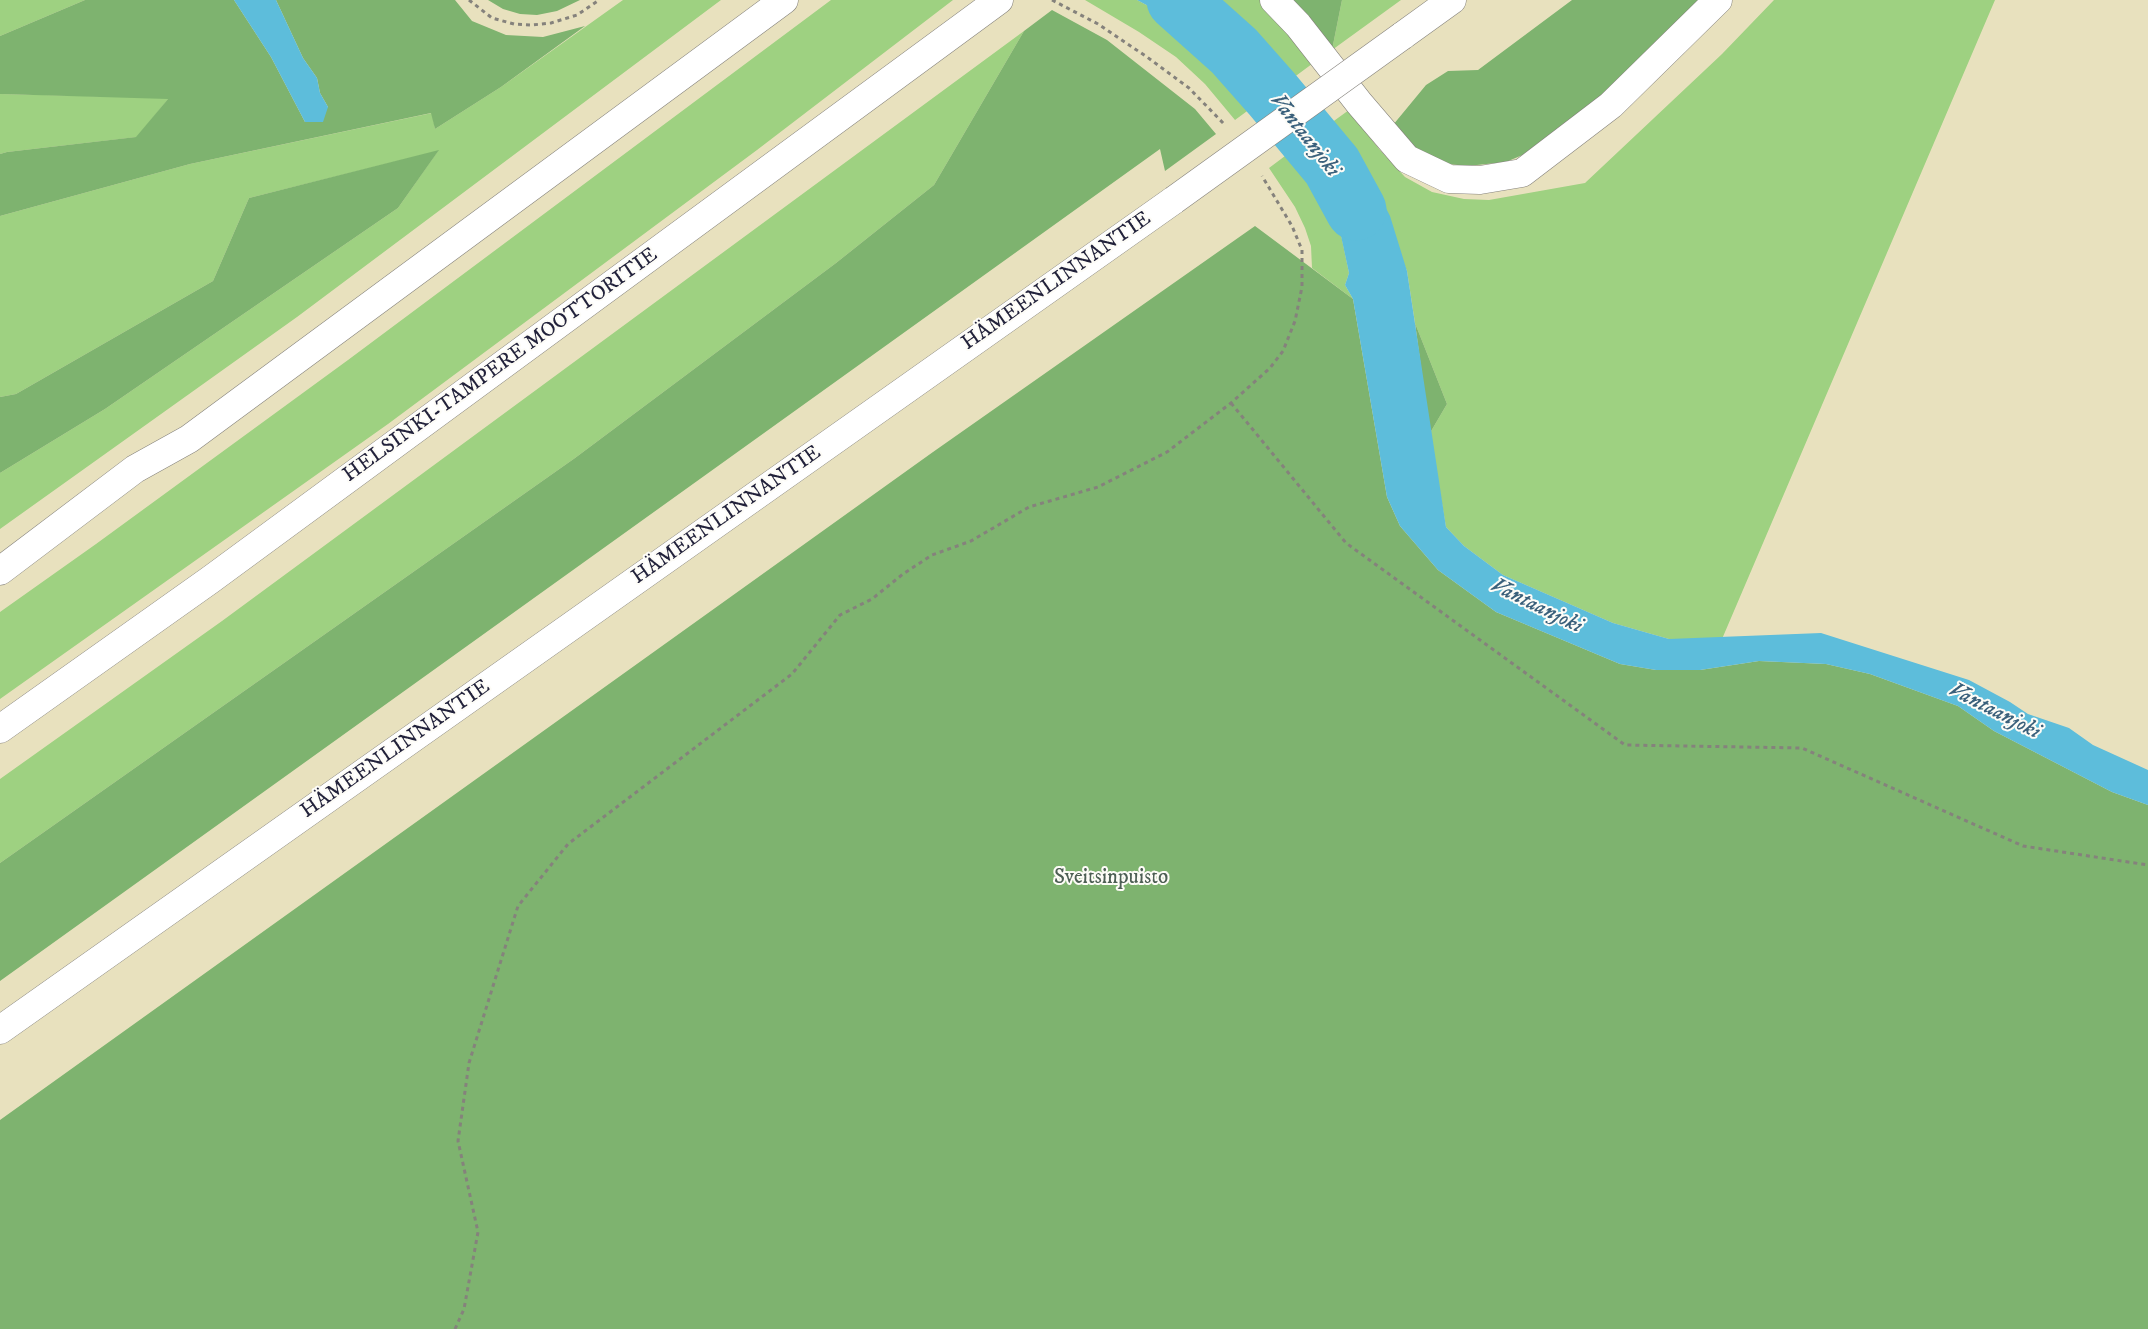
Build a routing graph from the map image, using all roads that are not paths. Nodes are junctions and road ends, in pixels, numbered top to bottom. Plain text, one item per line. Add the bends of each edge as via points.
1 (784, 0) edge
2 (1274, 0) edge
3 (1452, 0) edge
4 (1718, 0) edge
5 (988, 8) edge
6 (0, 571) edge
7 (0, 729) edge
8 (0, 1030) edge

1 - 6 main road via 189,439 135,469
2 - 4 main road via 1298,24 1406,159 1449,179 1480,180 1522,173 1611,105
3 - 8 main road, HÄMEENLINNANTIE, bridge
5 - 7 main road, HELSINKI-TAMPERE MOOTTORITIE via 226,568

